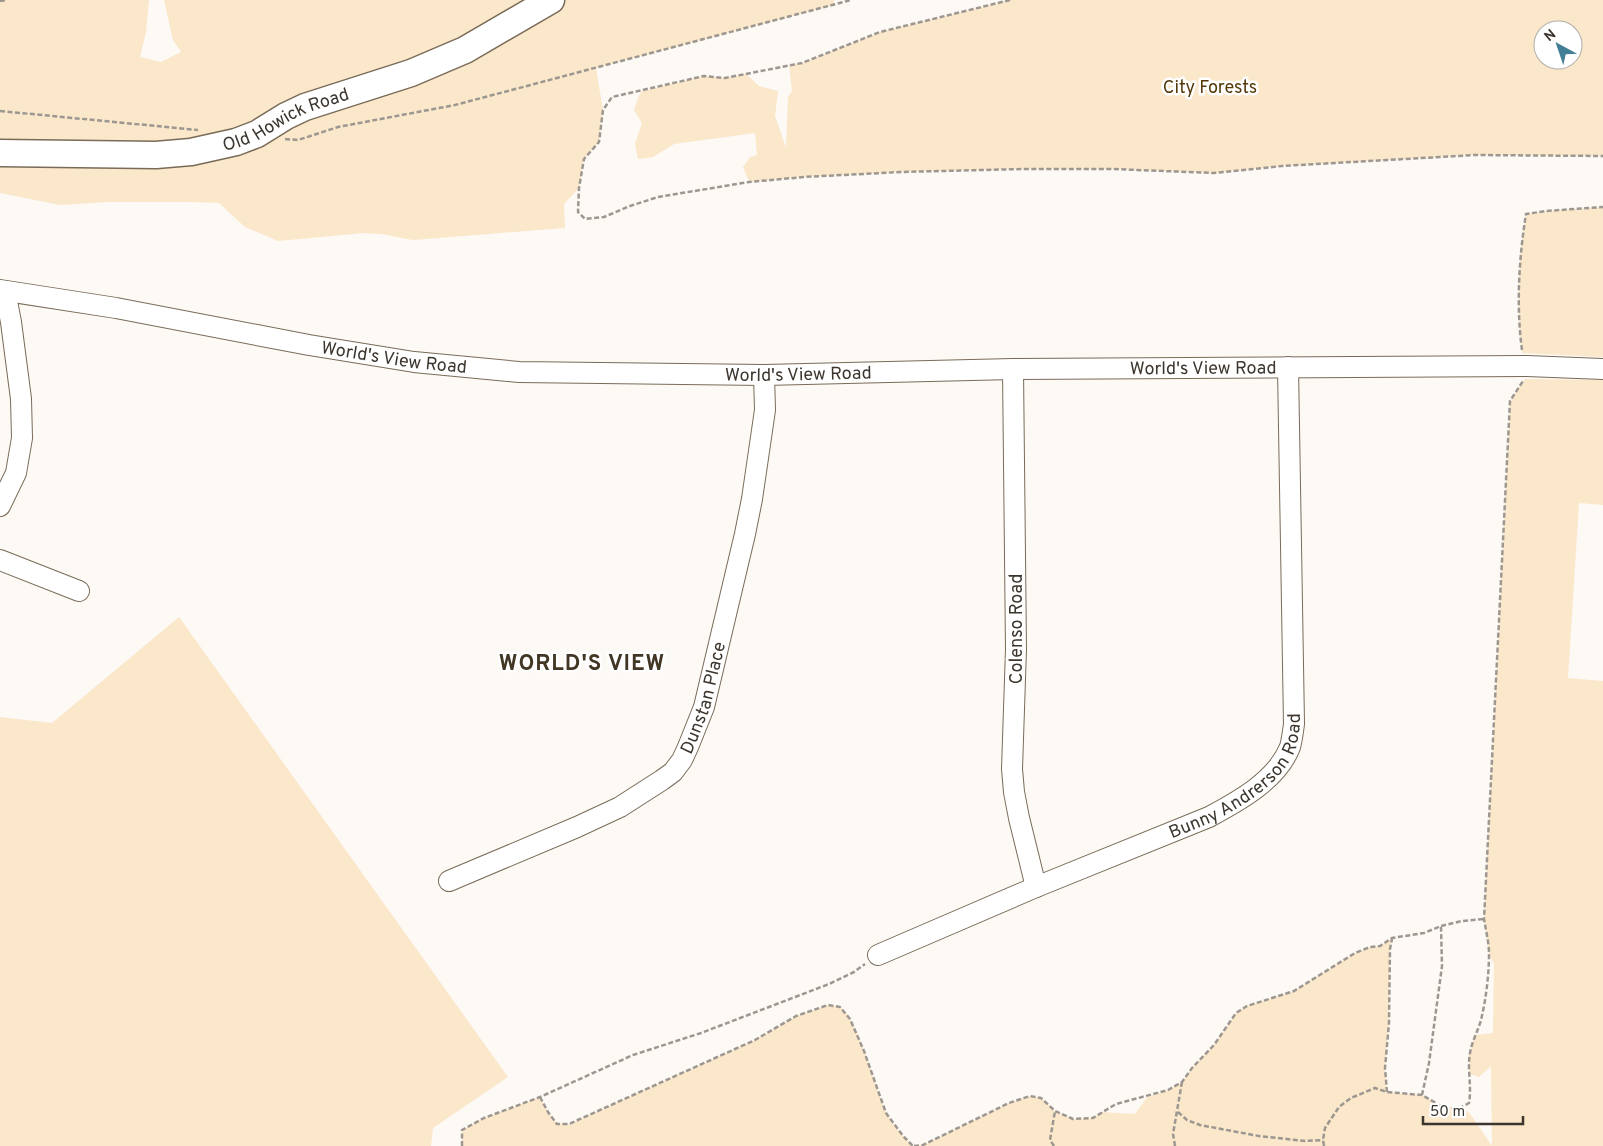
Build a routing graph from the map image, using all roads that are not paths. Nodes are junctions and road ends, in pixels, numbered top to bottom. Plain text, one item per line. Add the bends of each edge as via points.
1 (551, 0) edge
2 (0, 153) edge
3 (2, 290) edge
4 (1288, 367) junction
5 (1013, 369) junction
6 (1603, 369) edge
7 (764, 375) junction
8 (0, 506) edge
9 (0, 560) edge
10 (79, 591) dead end
11 (449, 881) dead end
12 (1036, 887) junction
13 (878, 955) road end

1 - 2 main road, Old Howick Road via 465,50 411,73 305,107 236,142 164,154
3 - 7 street, World's View Road via 432,365 519,372
3 - 8 street via 11,322 21,398 22,438 16,473
4 - 5 street, World's View Road
4 - 6 street, World's View Road via 1527,366
4 - 12 street, Bunny Andrerson Road via 1294,724 1290,746 1271,775 1209,817
5 - 7 street, World's View Road
5 - 12 street, Colenso Road via 1016,649 1012,769 1017,809
7 - 11 street, Dunstan Place via 765,410 745,534 704,706 682,760 662,780 620,807
9 - 10 street
12 - 13 street, Bunny Andrerson Road

